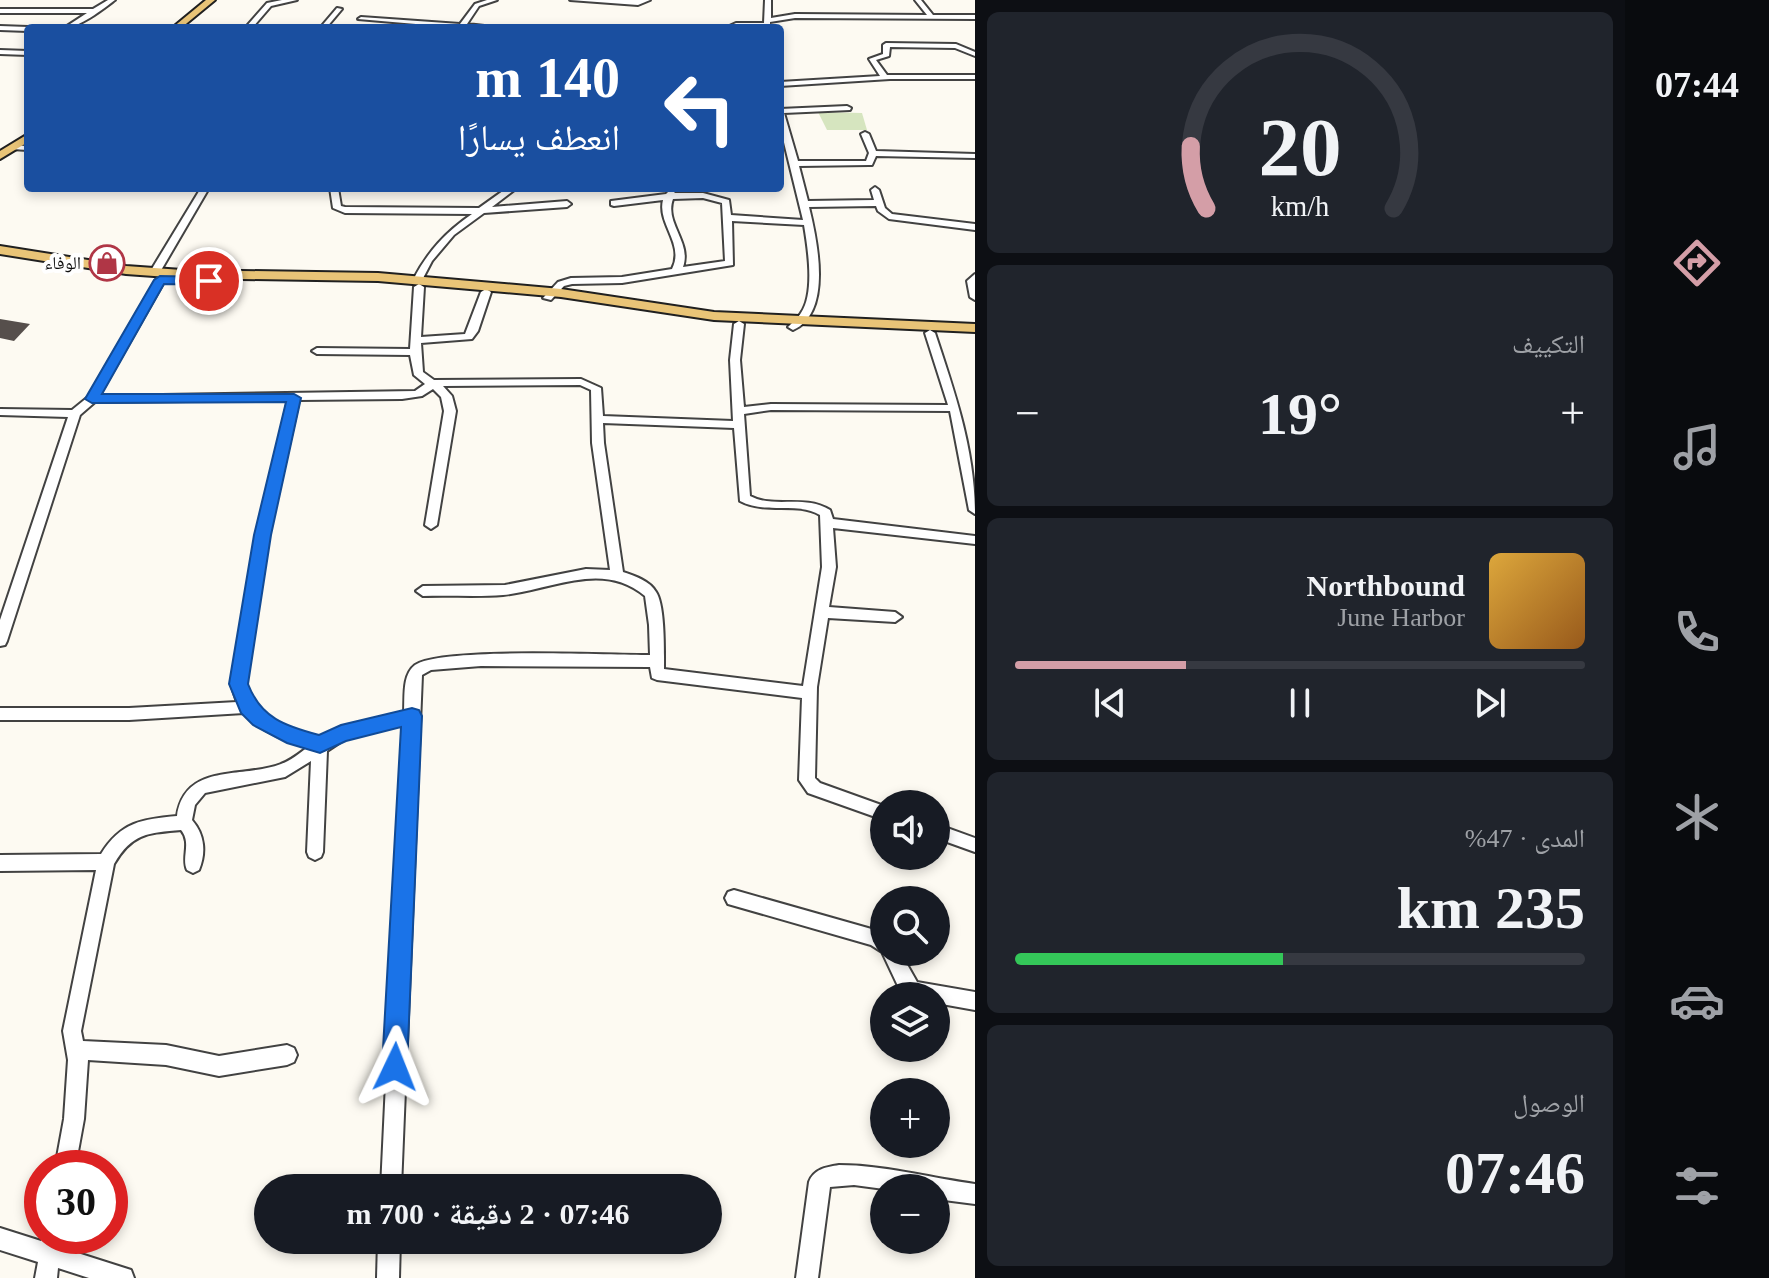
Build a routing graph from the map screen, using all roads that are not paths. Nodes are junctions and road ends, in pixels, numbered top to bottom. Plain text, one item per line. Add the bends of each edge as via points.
1 (112, 0) edge
2 (211, 0) edge
3 (223, 0) edge
4 (294, 0) edge
5 (494, 0) edge
6 (573, 0) edge
7 (647, 0) edge
8 (768, 0) edge
9 (918, 0) edge
10 (602, 1) edge
11 (10, 2) dead end
12 (0, 9) edge
13 (339, 9) dead end
14 (769, 10) junction
15 (97, 11) junction
16 (795, 16) junction
17 (931, 16) junction
18 (975, 17) edge
19 (361, 19) dead end
20 (74, 24) edge
21 (181, 24) edge
22 (194, 24) edge
23 (251, 24) edge
24 (326, 24) edge
25 (418, 24) edge
26 (463, 24) edge
27 (768, 24) edge
28 (0, 28) edge
29 (24, 29) edge
30 (24, 46) edge
31 (0, 52) edge
32 (14, 52) junction
33 (24, 53) edge
34 (975, 54) edge
35 (975, 77) edge
36 (885, 78) junction
37 (784, 84) edge
38 (847, 108) dead end
39 (784, 111) edge
40 (865, 134) dead end
41 (784, 136) edge
42 (24, 148) edge
43 (873, 153) junction
44 (975, 156) edge
45 (794, 164) junction
46 (0, 165) edge
47 (875, 190) dead end
48 (203, 192) edge
49 (335, 192) edge
50 (507, 192) edge
51 (670, 193) edge
52 (614, 203) dead end
53 (879, 203) junction
54 (567, 204) dead end
55 (804, 204) junction
56 (478, 211) junction
57 (730, 218) junction
58 (807, 223) junction
59 (975, 227) edge
60 (6, 255) edge
61 (676, 271) junction
62 (157, 276) junction
63 (975, 277) edge
64 (418, 284) junction
65 (486, 292) junction
66 (550, 295) junction
67 (975, 297) edge
68 (739, 324) junction
69 (797, 324) junction
70 (975, 328) edge
71 (930, 333) junction
72 (975, 335) edge
73 (418, 346) junction
74 (317, 351) dead end
75 (434, 383) junction
76 (294, 398) junction
77 (92, 399) junction
78 (955, 408) junction
79 (739, 411) junction
80 (0, 412) edge
81 (75, 414) junction
82 (597, 419) junction
83 (740, 425) junction
84 (975, 510) edge
85 (826, 523) junction
86 (431, 525) dead end
87 (975, 540) edge
88 (617, 574) junction
89 (423, 591) dead end
90 (822, 612) junction
91 (895, 617) dead end
92 (0, 641) edge
93 (655, 661) junction
94 (810, 693) junction
95 (247, 707) junction
96 (0, 714) edge
97 (412, 716) junction
98 (320, 744) junction
99 (870, 808) edge
100 (184, 823) junction
101 (950, 836) edge
102 (975, 845) edge
103 (315, 852) dead end
104 (106, 862) junction
105 (0, 863) edge
106 (193, 865) dead end
107 (734, 898) dead end
108 (870, 936) edge
109 (898, 966) edge
110 (975, 1001) edge
111 (76, 1050) junction
112 (287, 1055) dead end
113 (68, 1150) edge
114 (392, 1174) edge
115 (870, 1178) edge
116 (950, 1190) edge
117 (975, 1194) edge
118 (0, 1239) edge
119 (24, 1242) edge
120 (50, 1254) edge
121 (71, 1254) edge
122 (389, 1254) edge
123 (46, 1278) edge
124 (123, 1278) edge
125 (388, 1278) edge
126 (807, 1278) edge

1 - 15 street
2 - 21 main road
3 - 22 main road
4 - 23 street via 267,5
5 - 26 street via 477,5
6 - 10 street
7 - 10 street
8 - 14 street
9 - 17 street
11 - 12 street
12 - 15 street
13 - 24 street
14 - 16 street
14 - 27 street
15 - 20 street
16 - 17 street
16 - 27 street
17 - 18 street
19 - 25 street
28 - 29 street
30 - 32 street
31 - 32 street
32 - 33 street
34 - 36 street via 956,46 886,45 887,55 872,59
35 - 36 street
36 - 37 street
38 - 39 street
40 - 43 street
41 - 45 street
42 - 46 main road
43 - 44 street
43 - 45 street via 869,163
45 - 55 street
47 - 53 street
48 - 62 street
49 - 56 street via 339,209
50 - 56 street
51 - 52 street
51 - 57 street via 718,197 726,202
51 - 61 street via 667,209 680,250
53 - 55 street
53 - 59 street via 883,213 895,218
54 - 56 street
55 - 58 street
56 - 64 street via 428,260
57 - 58 street
57 - 61 street via 730,263
58 - 69 street via 811,301
60 - 62 main road
61 - 66 street via 571,281
62 - 64 main road
62 - 77 street
63 - 67 street
64 - 65 main road
64 - 66 main road
64 - 73 street
65 - 66 main road
65 - 73 street via 468,337
66 - 68 main road
66 - 69 main road
68 - 69 main road
68 - 79 street
69 - 70 main road
69 - 71 main road
71 - 72 main road
71 - 78 street
73 - 74 street
73 - 75 street via 418,372
75 - 76 street via 413,395
75 - 82 street via 588,383 596,388
75 - 86 street via 450,411
76 - 77 street
76 - 95 street via 240,665 238,684
77 - 81 street
78 - 79 street
78 - 84 street
79 - 83 street
80 - 81 street
81 - 92 street
82 - 83 street
82 - 88 street
83 - 85 street via 744,498 822,509
85 - 87 street
85 - 90 street via 829,567
88 - 89 street via 564,575 516,588
88 - 93 street via 651,594
90 - 91 street
90 - 94 street
93 - 94 street via 659,675
93 - 97 street via 481,660 428,665 413,678
94 - 99 street via 810,785
95 - 96 street
95 - 98 street via 270,726
97 - 98 street
97 - 114 street
98 - 100 street via 285,770 200,787 187,802
98 - 103 street
100 - 104 street via 125,834
100 - 106 street via 196,839
101 - 102 street
104 - 105 street
104 - 111 street via 72,1031
107 - 108 street
109 - 110 street via 912,990
111 - 112 street via 166,1055 219,1066
111 - 113 street
115 - 126 street via 838,1173 819,1182
116 - 117 street
118 - 119 street
120 - 123 street
121 - 124 street
122 - 125 street

